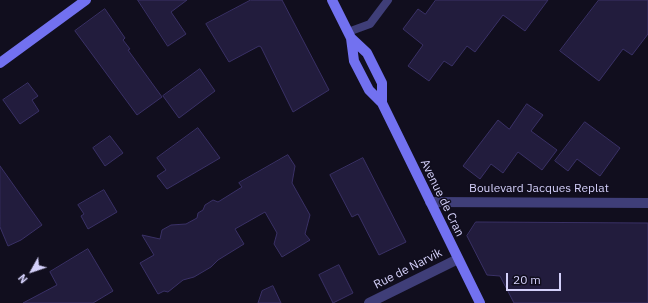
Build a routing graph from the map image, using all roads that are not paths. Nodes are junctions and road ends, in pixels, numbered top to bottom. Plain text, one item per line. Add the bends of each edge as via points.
1 (86, 0) edge
2 (332, 0) edge
3 (388, 0) edge
4 (349, 35) junction
5 (0, 63) edge
6 (382, 103) junction
7 (430, 202) junction
8 (648, 203) edge
9 (458, 259) junction
10 (369, 303) edge
11 (480, 303) edge

1 - 5 main road
2 - 4 main road, Avenue de Cran
3 - 4 lane via 370,24
4 - 6 main road, Avenue de Cran via 354,61 369,90
4 - 6 main road, Avenue de Cran via 367,53 382,83
6 - 7 main road, Avenue de Cran
7 - 8 street, Boulevard Jacques Replat
7 - 9 main road, Avenue de Cran
9 - 10 street, Rue de Narvik
9 - 11 main road, Avenue de Cran

